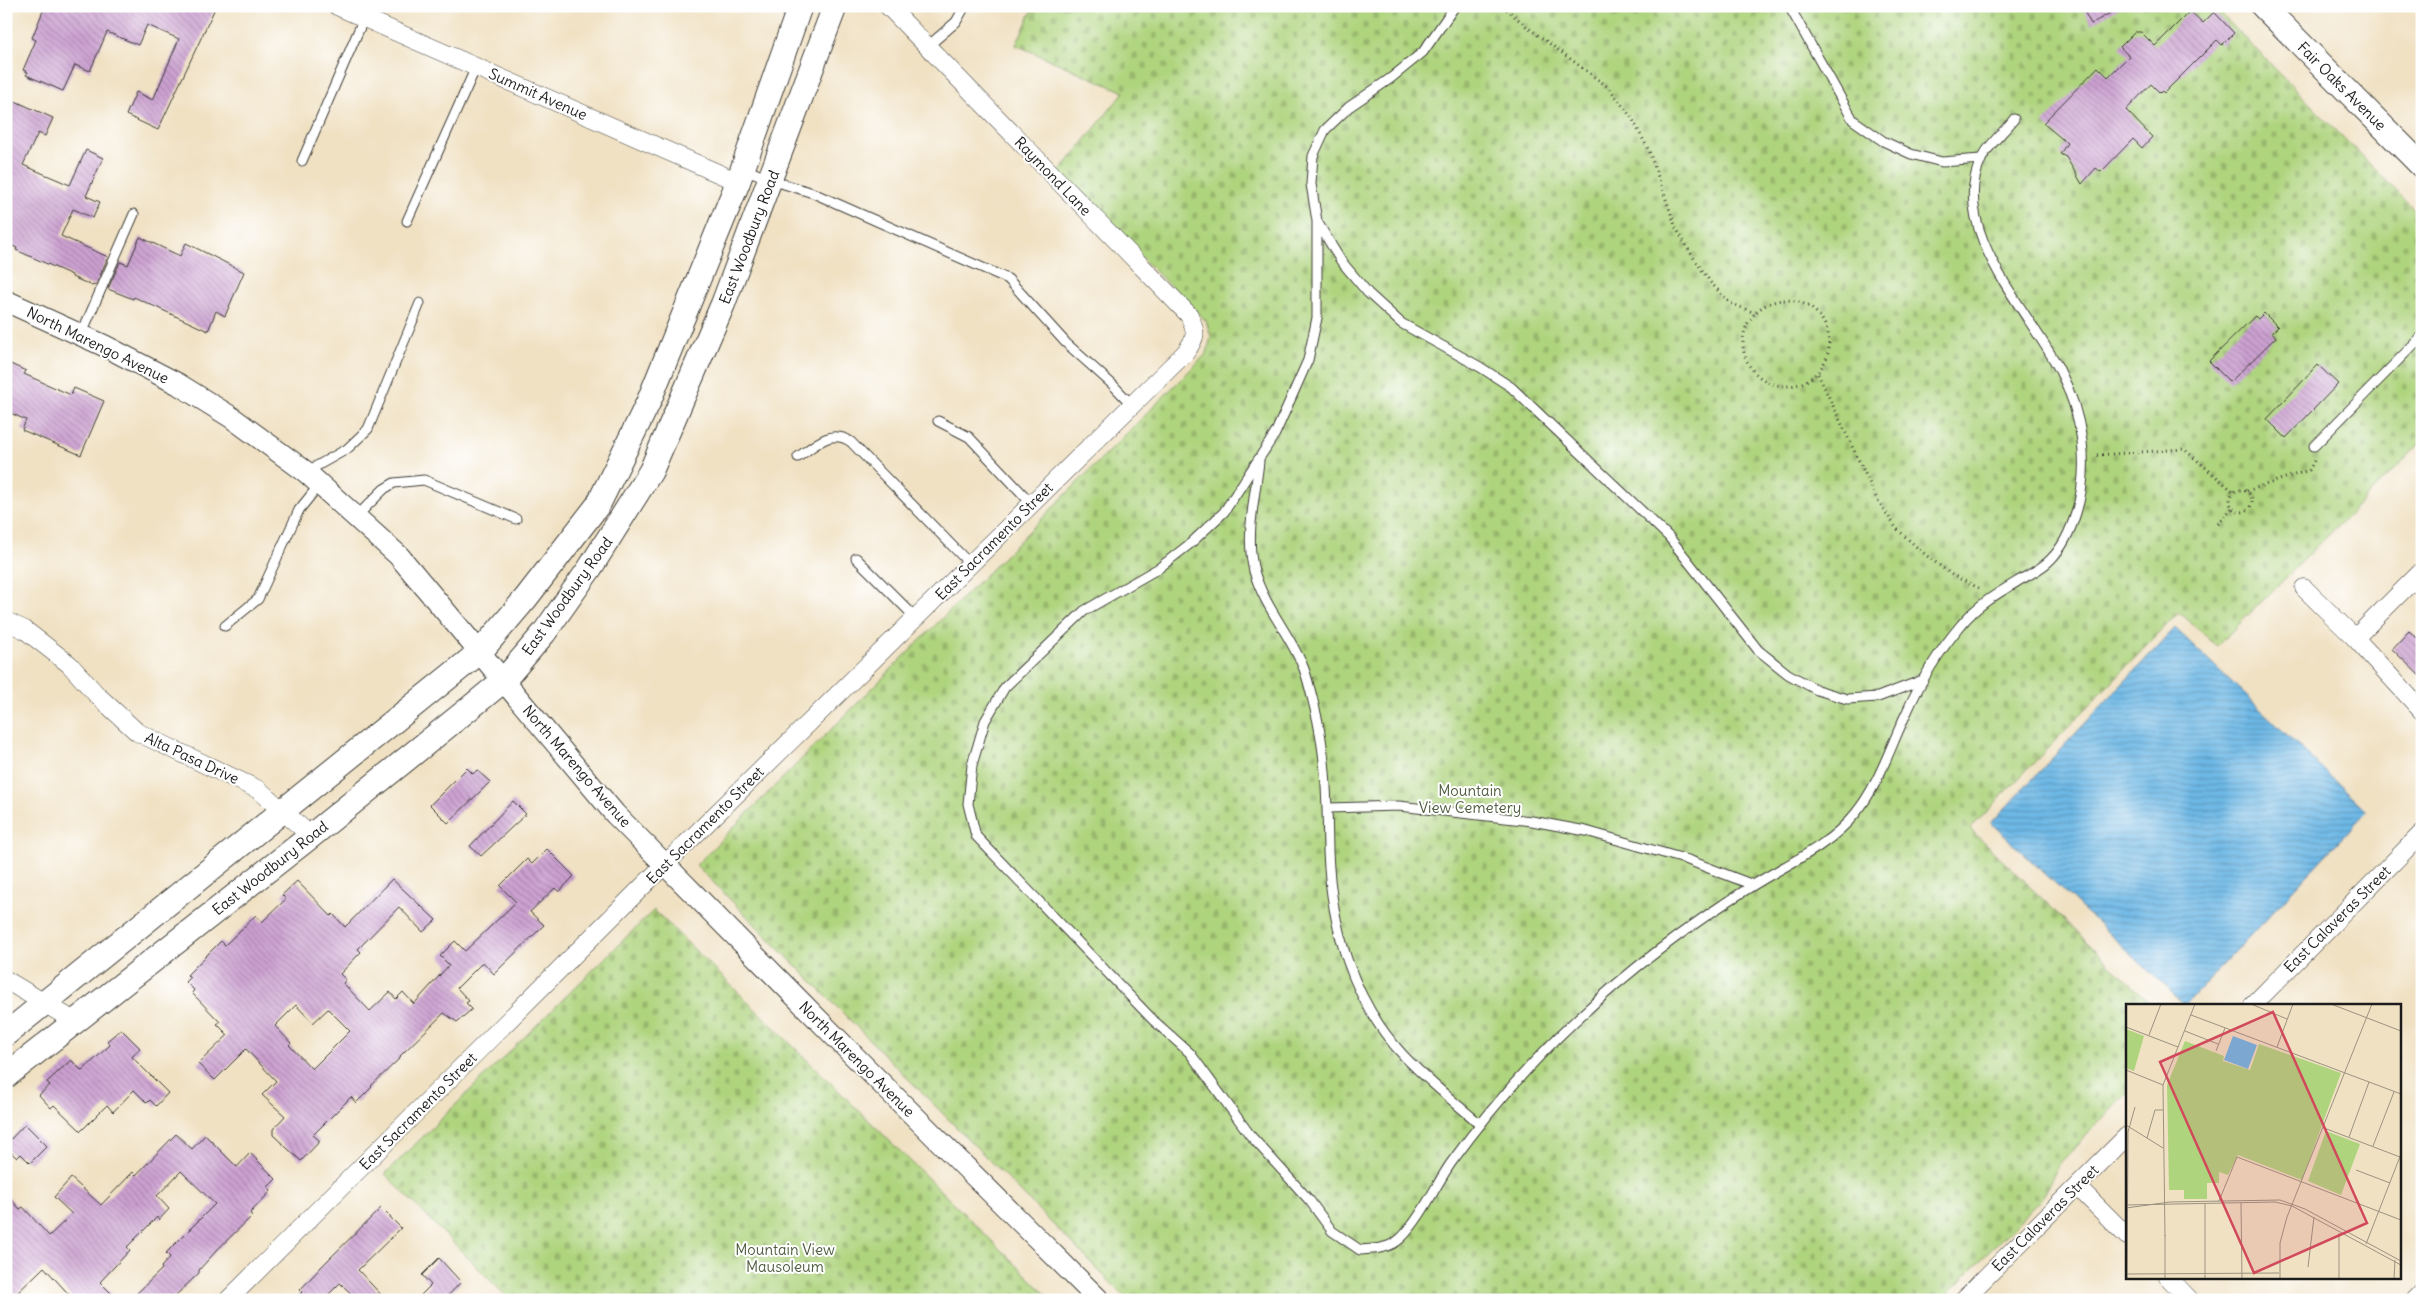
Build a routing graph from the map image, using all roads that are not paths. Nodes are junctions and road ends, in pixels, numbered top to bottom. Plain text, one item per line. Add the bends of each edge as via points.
1 (337, 6) edge
2 (800, 6) edge
3 (835, 6) edge
4 (888, 6) edge
5 (965, 6) edge
6 (1455, 6) edge
7 (1789, 6) edge
8 (2263, 6) edge
9 (364, 18) junction
10 (926, 47) junction
11 (476, 67) junction
12 (2014, 119) dead end
13 (1981, 159) junction
14 (302, 161) dead end
15 (2422, 166) edge
16 (740, 175) junction
17 (771, 180) junction
18 (134, 214) dead end
19 (407, 221) dead end
20 (1317, 221) junction
21 (6, 301) edge
22 (420, 303) dead end
23 (81, 336) junction
24 (2422, 336) edge
25 (1185, 353) joint
26 (1132, 405) junction
27 (938, 422) dead end
28 (2314, 446) road end
29 (798, 457) dead end
30 (1259, 461) junction
31 (313, 479) junction
32 (1032, 504) junction
33 (356, 517) junction
34 (516, 519) dead end
35 (856, 558) dead end
36 (970, 564) junction
37 (2422, 571) edge
38 (2304, 588) dead end
39 (916, 618) junction
40 (6, 621) edge
41 (225, 626) dead end
42 (2355, 638) junction
43 (480, 651) junction
44 (504, 680) junction
45 (1923, 680) junction
46 (2422, 711) edge
47 (1329, 808) junction
48 (281, 812) junction
49 (2422, 833) edge
50 (311, 836) junction
51 (665, 864) junction
52 (1753, 885) junction
53 (6, 980) edge
54 (44, 1003) junction
55 (2254, 1004) edge
56 (74, 1021) junction
57 (6, 1034) edge
58 (6, 1076) edge
59 (1480, 1124) junction
60 (2126, 1137) edge
61 (2078, 1187) junction
62 (2126, 1235) edge
63 (2169, 1278) edge
64 (2422, 1293) edge
65 (1098, 1299) edge
66 (228, 1300) edge
67 (1963, 1300) edge
68 (2190, 1300) edge
69 (2415, 1300) edge

1 - 9 street, Summit Avenue
2 - 16 main road, East Woodbury Road
3 - 17 main road, East Woodbury Road
4 - 10 street, Raymond Lane
5 - 10 lane via 956,22
6 - 20 lane via 1422,52 1349,107 1325,130 1313,156 1311,184
7 - 13 lane via 1853,120 1911,154 1942,162
8 - 15 main road, Fair Oaks Avenue
9 - 11 street, Summit Avenue
9 - 14 lane
10 - 25 street, Raymond Lane via 1189,315 1196,330
11 - 16 street, Summit Avenue
11 - 19 lane
12 - 13 lane
13 - 45 lane via 1974,187 1974,216 1984,246 2060,370 2080,425 2084,454 2082,487 2076,514 2051,560 1978,607 1962,623
16 - 17 lane
16 - 43 main road, East Woodbury Road via 648,403 598,505
17 - 26 lane via 813,193 1008,280 1066,343
17 - 44 main road, East Woodbury Road via 723,304 652,471 544,633
18 - 23 lane
20 - 30 lane via 1317,318 1308,360 1275,434
20 - 45 lane via 1341,261 1368,293 1401,323 1511,387 1669,537 1758,650 1788,674 1817,690 1847,699 1878,697
21 - 23 street, North Marengo Avenue
22 - 31 lane via 368,429
23 - 31 street, North Marengo Avenue via 178,384 231,417
24 - 28 lane
25 - 26 street, East Sacramento Street
26 - 32 street, East Sacramento Street
27 - 32 lane via 969,437
29 - 36 lane via 831,436 842,436
30 - 47 lane via 1251,538 1254,571 1268,604 1304,668 1324,756
30 - 59 lane via 1224,512 1191,543 1159,568 1084,611 1005,687 985,721 972,765 968,804 976,836 1152,1020 1190,1053 1250,1134 1310,1201 1332,1231 1360,1250 1388,1247 1403,1237
31 - 33 street, North Marengo Avenue
31 - 41 lane via 258,599
32 - 36 street, East Sacramento Street
33 - 34 lane via 394,483 424,480
33 - 43 street, North Marengo Avenue via 399,556
35 - 39 lane
36 - 39 street, East Sacramento Street
37 - 42 street
38 - 42 street
39 - 51 street, East Sacramento Street
40 - 48 street, Alta Pasa Drive via 25,630 69,664 137,732 259,790
42 - 46 street
43 - 44 street, North Marengo Avenue
43 - 48 main road, East Woodbury Road
44 - 50 main road, East Woodbury Road
44 - 51 street, North Marengo Avenue via 615,814
45 - 52 lane via 1877,779 1856,813 1833,837 1803,858
47 - 52 lane via 1399,806 1532,821 1586,831 1688,860
47 - 59 lane via 1331,892 1339,934 1354,980 1376,1019 1403,1054
48 - 50 street, Alta Pasa Drive
48 - 54 main road, East Woodbury Road
49 - 55 street, East Calaveras Street
50 - 56 main road, East Woodbury Road
51 - 65 street, North Marengo Avenue
51 - 66 street, East Sacramento Street
52 - 59 lane via 1675,938 1604,994 1507,1089
53 - 54 street
54 - 56 street
54 - 57 main road, East Woodbury Road
56 - 58 main road, East Woodbury Road
60 - 61 street, East Calaveras Street
61 - 62 street
61 - 67 street, East Calaveras Street
63 - 68 street
64 - 69 street

